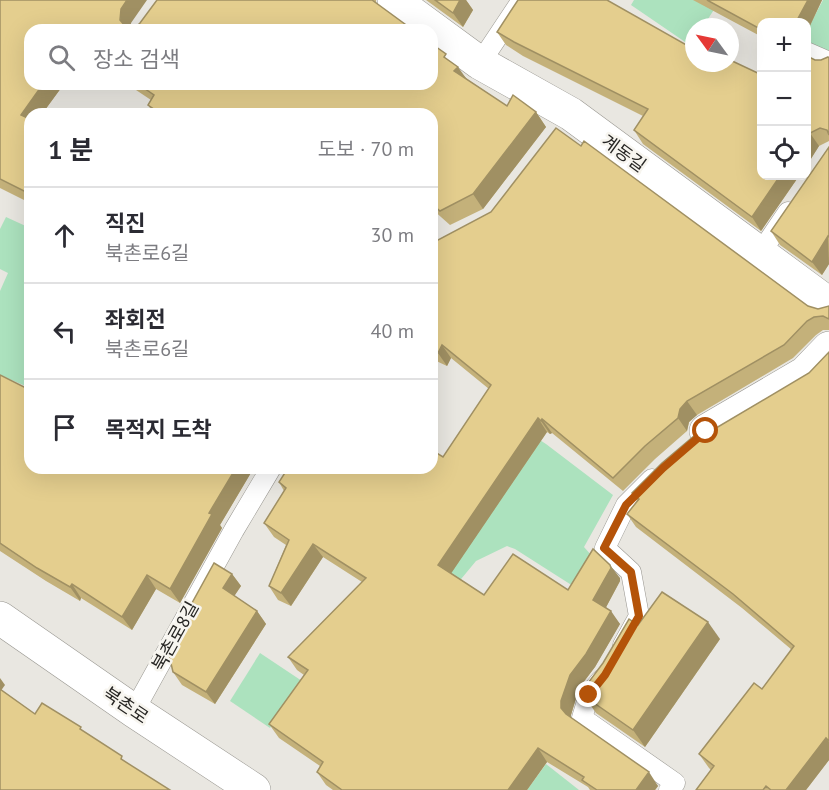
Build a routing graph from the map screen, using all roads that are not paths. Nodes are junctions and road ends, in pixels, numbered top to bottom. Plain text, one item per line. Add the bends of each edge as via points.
1 (394, 0) edge
2 (522, 0) edge
3 (427, 24) edge
4 (438, 32) edge
5 (811, 54) edge
6 (829, 62) edge
7 (480, 63) junction
8 (798, 198) edge
9 (761, 252) junction
10 (829, 304) edge
11 (829, 348) edge
12 (699, 437) edge
13 (663, 468) edge
14 (267, 474) edge
15 (0, 618) edge
16 (134, 711) junction
17 (254, 790) edge
18 (669, 790) edge

1 - 3 street, 계동길
2 - 7 lane
4 - 7 street, 계동길
5 - 6 lane
7 - 9 street, 계동길
8 - 9 lane
9 - 10 street, 계동길
11 - 12 street via 805,373
13 - 18 lane via 626,505 604,548 631,572 639,616 589,695 582,718 675,783
14 - 16 lane, 북촌로8길
15 - 16 street, 북촌로
16 - 17 street, 북촌로

